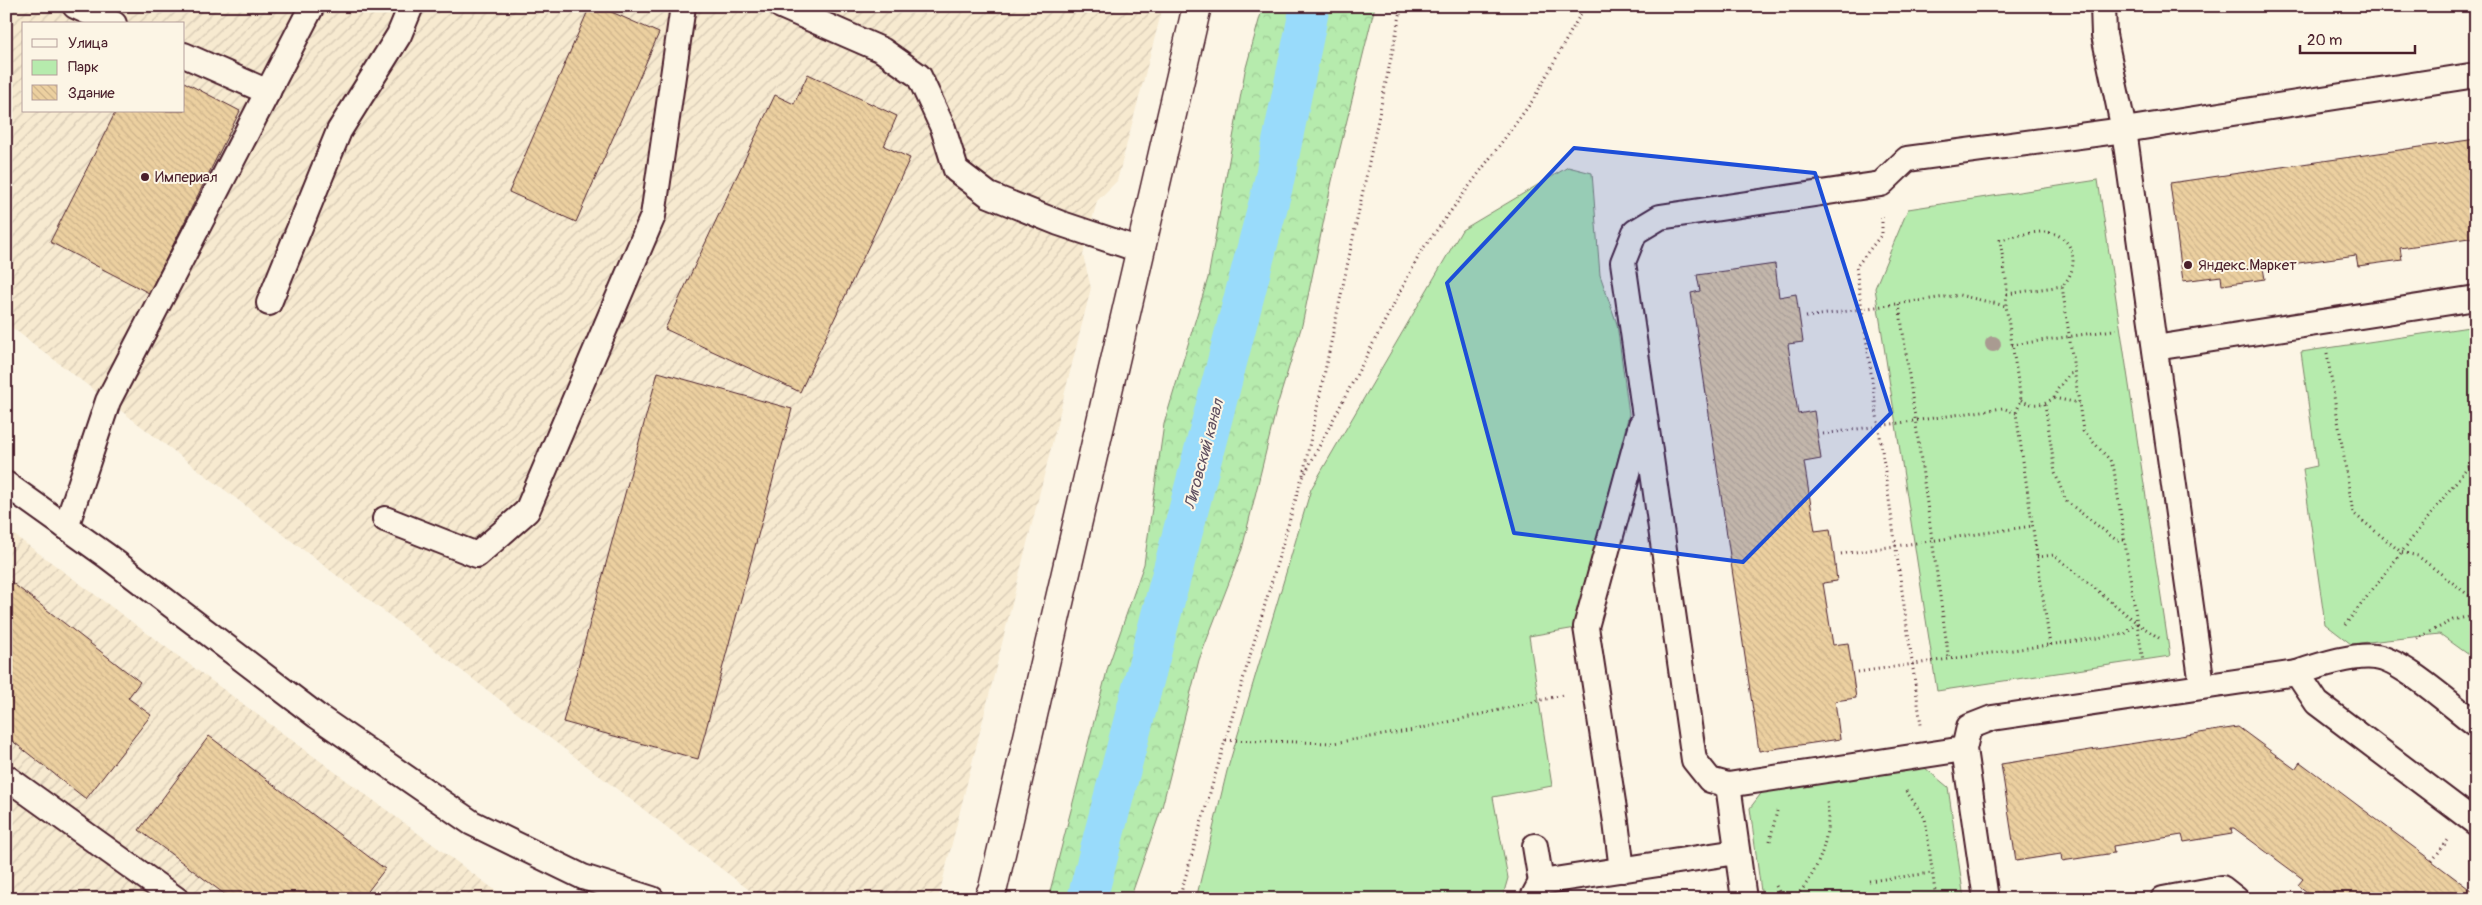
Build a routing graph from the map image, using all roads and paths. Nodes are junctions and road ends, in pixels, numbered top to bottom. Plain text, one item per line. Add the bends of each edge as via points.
1 (75, 6) edge
2 (312, 6) edge
3 (411, 6) edge
4 (683, 6) edge
5 (781, 6) edge
6 (1197, 6) edge
7 (1402, 6) edge
8 (1585, 6) edge
9 (2103, 6) edge
10 (110, 22) edge
11 (185, 55) edge
12 (2476, 76) edge
13 (268, 92) junction
14 (2124, 130) junction
15 (1881, 184) junction
16 (1140, 250) junction
17 (2062, 286) junction
18 (2007, 294) junction
19 (2476, 298) edge
20 (269, 303) dead end
21 (1899, 304) junction
22 (2006, 306) junction
23 (1863, 309) junction
24 (1806, 317) dead end
25 (2322, 322) junction
26 (2152, 324) junction
27 (2070, 337) junction
28 (2012, 345) junction
29 (2155, 348) junction
30 (2075, 373) junction
31 (2054, 398) junction
32 (2021, 400) junction
33 (2079, 403) junction
34 (2045, 404) junction
35 (2016, 413) junction
36 (1644, 416) junction
37 (1916, 421) junction
38 (1879, 426) junction
39 (1823, 434) dead end
40 (2476, 456) edge
41 (1302, 481) junction
42 (6, 484) edge
43 (385, 519) dead end
44 (2032, 526) junction
45 (66, 528) junction
46 (2125, 540) junction
47 (1933, 541) junction
48 (1896, 546) junction
49 (2402, 552) junction
50 (1841, 554) dead end
51 (2037, 557) junction
52 (2476, 601) edge
53 (2476, 615) edge
54 (2137, 623) junction
55 (2050, 645) junction
56 (2197, 646) junction
57 (2375, 656) junction
58 (1949, 660) junction
59 (2142, 661) dead end
60 (2325, 663) junction
61 (1912, 664) junction
62 (1858, 672) dead end
63 (2297, 672) junction
64 (2202, 685) junction
65 (1596, 688) junction
66 (2476, 724) edge
67 (1226, 740) junction
68 (1964, 749) junction
69 (1925, 755) junction
70 (6, 776) edge
71 (1777, 778) junction
72 (1728, 786) junction
73 (1900, 787) dead end
74 (1826, 794) dead end
75 (2476, 823) edge
76 (1770, 844) dead end
77 (1535, 846) dead end
78 (1738, 852) junction
79 (1622, 870) junction
80 (1933, 873) junction
81 (1772, 877) dead end
82 (1869, 881) dead end
83 (1536, 891) edge
84 (176, 899) edge
85 (652, 899) edge
86 (988, 899) edge
87 (1180, 899) edge
88 (1744, 899) edge
89 (1783, 899) edge
90 (1793, 899) edge
91 (1936, 899) edge
92 (1986, 899) edge
93 (2162, 899) edge
94 (2236, 899) edge

1 - 10 lane
2 - 13 lane
3 - 20 lane via 399,35 339,131
4 - 43 lane via 653,216 527,510 477,555
5 - 16 lane via 882,50 919,76 943,128 956,170 989,195
6 - 16 street
7 - 41 path
8 - 41 path via 1533,100 1422,250
9 - 14 lane via 2104,35
11 - 13 lane
12 - 14 lane
13 - 45 lane via 108,401
14 - 15 lane via 1907,159
14 - 26 lane
15 - 23 path via 1882,234 1856,266
15 - 36 lane via 1660,217 1635,232 1623,262
16 - 86 street
17 - 18 path
17 - 18 path via 2074,264 2070,246 2053,234 2033,233 2000,240
17 - 27 path
18 - 22 path
19 - 25 lane
21 - 22 path via 1959,295
21 - 23 path
21 - 37 path
22 - 28 path
23 - 24 path
23 - 38 path
25 - 29 lane
25 - 49 path via 2353,513
26 - 27 path
26 - 29 lane
27 - 28 path
27 - 30 path
28 - 32 path
29 - 56 lane
30 - 31 path via 2069,374
30 - 33 path
31 - 33 path
31 - 34 path
32 - 34 path via 2028,404
32 - 35 path
33 - 46 path via 2083,431 2110,460 2114,470
34 - 46 path via 2054,473 2066,501 2116,540
35 - 37 path via 2004,408
35 - 44 path
36 - 65 lane via 1586,627
36 - 72 lane via 1694,760 1710,780
37 - 38 path
37 - 47 path
38 - 39 path
38 - 48 path
40 - 49 path
41 - 67 path
42 - 45 lane
44 - 47 path
44 - 51 path
45 - 85 lane via 317,716 472,823 583,877
46 - 54 path
47 - 48 path
47 - 58 path
48 - 50 path
48 - 61 path
49 - 52 path via 2418,556
49 - 60 path via 2332,642
51 - 54 path via 2054,555
51 - 55 path
53 - 57 path via 2453,620 2420,638
54 - 55 path via 2125,634
54 - 56 path via 2175,649
54 - 59 path
55 - 58 path
56 - 64 lane
57 - 60 lane
57 - 66 lane via 2394,662
58 - 61 path
60 - 63 lane
61 - 62 path
61 - 69 path
63 - 64 lane
63 - 75 lane via 2317,703
64 - 68 lane via 1992,718 1969,727
65 - 67 path via 1414,730 1333,743
65 - 79 lane
67 - 87 path
68 - 69 lane
68 - 92 lane
69 - 71 lane
70 - 84 lane
71 - 72 lane
71 - 76 path via 1777,815
72 - 78 lane
73 - 80 path via 1917,803 1925,818
74 - 90 path via 1825,838 1812,878
77 - 83 lane
78 - 79 lane
78 - 88 lane
79 - 83 lane
80 - 82 path
80 - 91 path
81 - 89 path
93 - 94 lane via 2222,888

